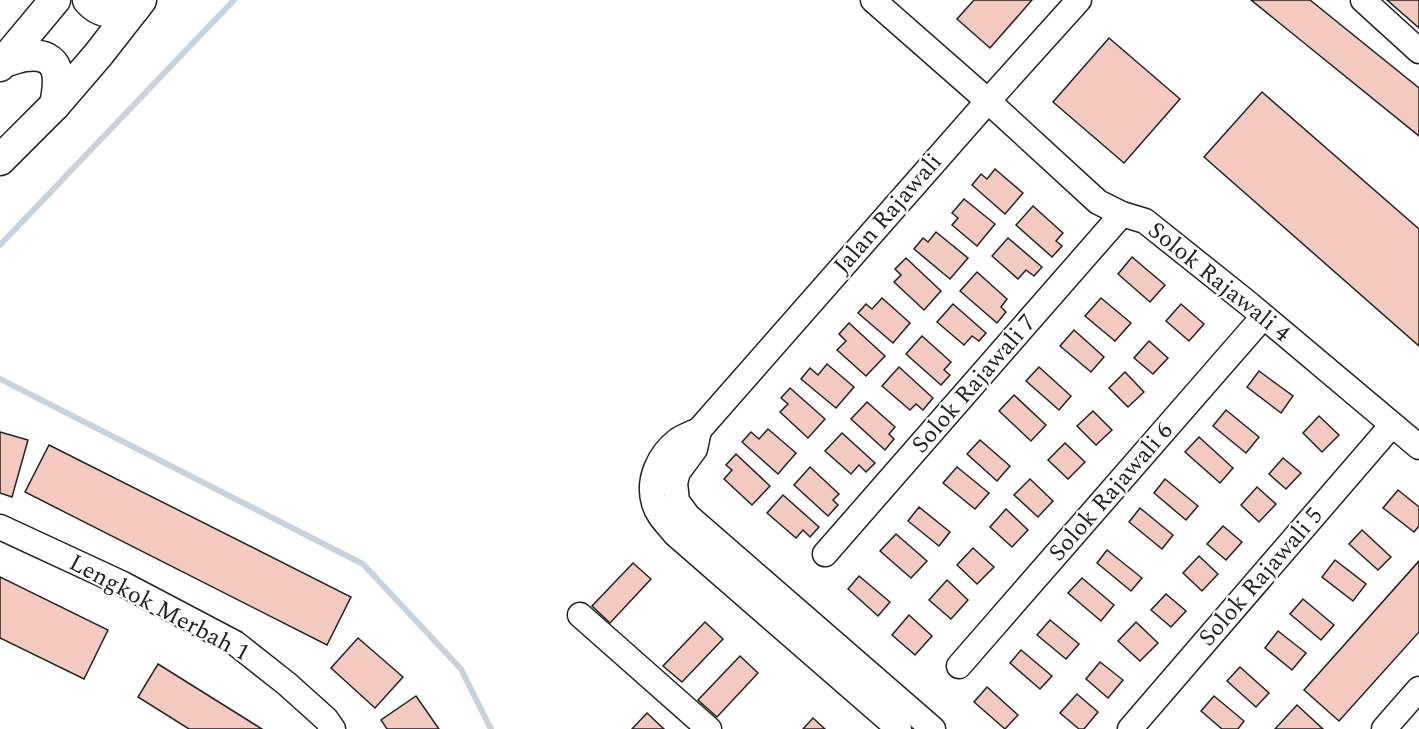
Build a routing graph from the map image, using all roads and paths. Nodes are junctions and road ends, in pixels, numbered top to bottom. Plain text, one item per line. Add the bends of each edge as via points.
1 (55, 0) edge
2 (88, 0) edge
3 (873, 0) edge
4 (1079, 0) edge
5 (1363, 0) edge
6 (138, 4) edge
7 (1419, 51) edge
8 (2, 64) edge
9 (988, 101) junction
10 (55, 105) junction
11 (0, 160) edge
12 (1122, 214) junction
13 (1263, 317) junction
14 (1392, 425) junction
15 (699, 430) junction
16 (1419, 447) edge
17 (0, 527) edge
18 (825, 554) dead end
19 (580, 615) dead end
20 (959, 666) dead end
21 (1419, 689) edge
22 (333, 729) edge
23 (709, 729) edge
24 (899, 729) edge
25 (933, 729) edge
26 (1130, 729) edge
27 (1384, 729) edge

1 - 8 main road
2 - 6 main road via 102,11 122,11
3 - 9 street, Solok Rajawali 4
4 - 9 street, Jalan Rajawali
5 - 7 street
6 - 10 main road
8 - 10 main road via 37,56 55,65 59,86
9 - 12 street, Solok Rajawali 4 via 1098,202
9 - 15 street, Jalan Rajawali
10 - 11 main road
12 - 13 street, Solok Rajawali 4 via 1144,221
12 - 18 street, Solok Rajawali 7
13 - 14 street, Solok Rajawali 4
13 - 20 street, Solok Rajawali 6
14 - 16 street, Solok Rajawali 4
14 - 26 street, Solok Rajawali 5
15 - 24 street, Jalan Rajawali via 678,440 657,465 652,480 660,516 675,534
15 - 25 street, Jalan Rajawali via 695,449 675,483 677,501 688,516
17 - 22 street, Lengkok Merbah 1 via 123,584 235,643 287,684
19 - 23 street
21 - 27 street

